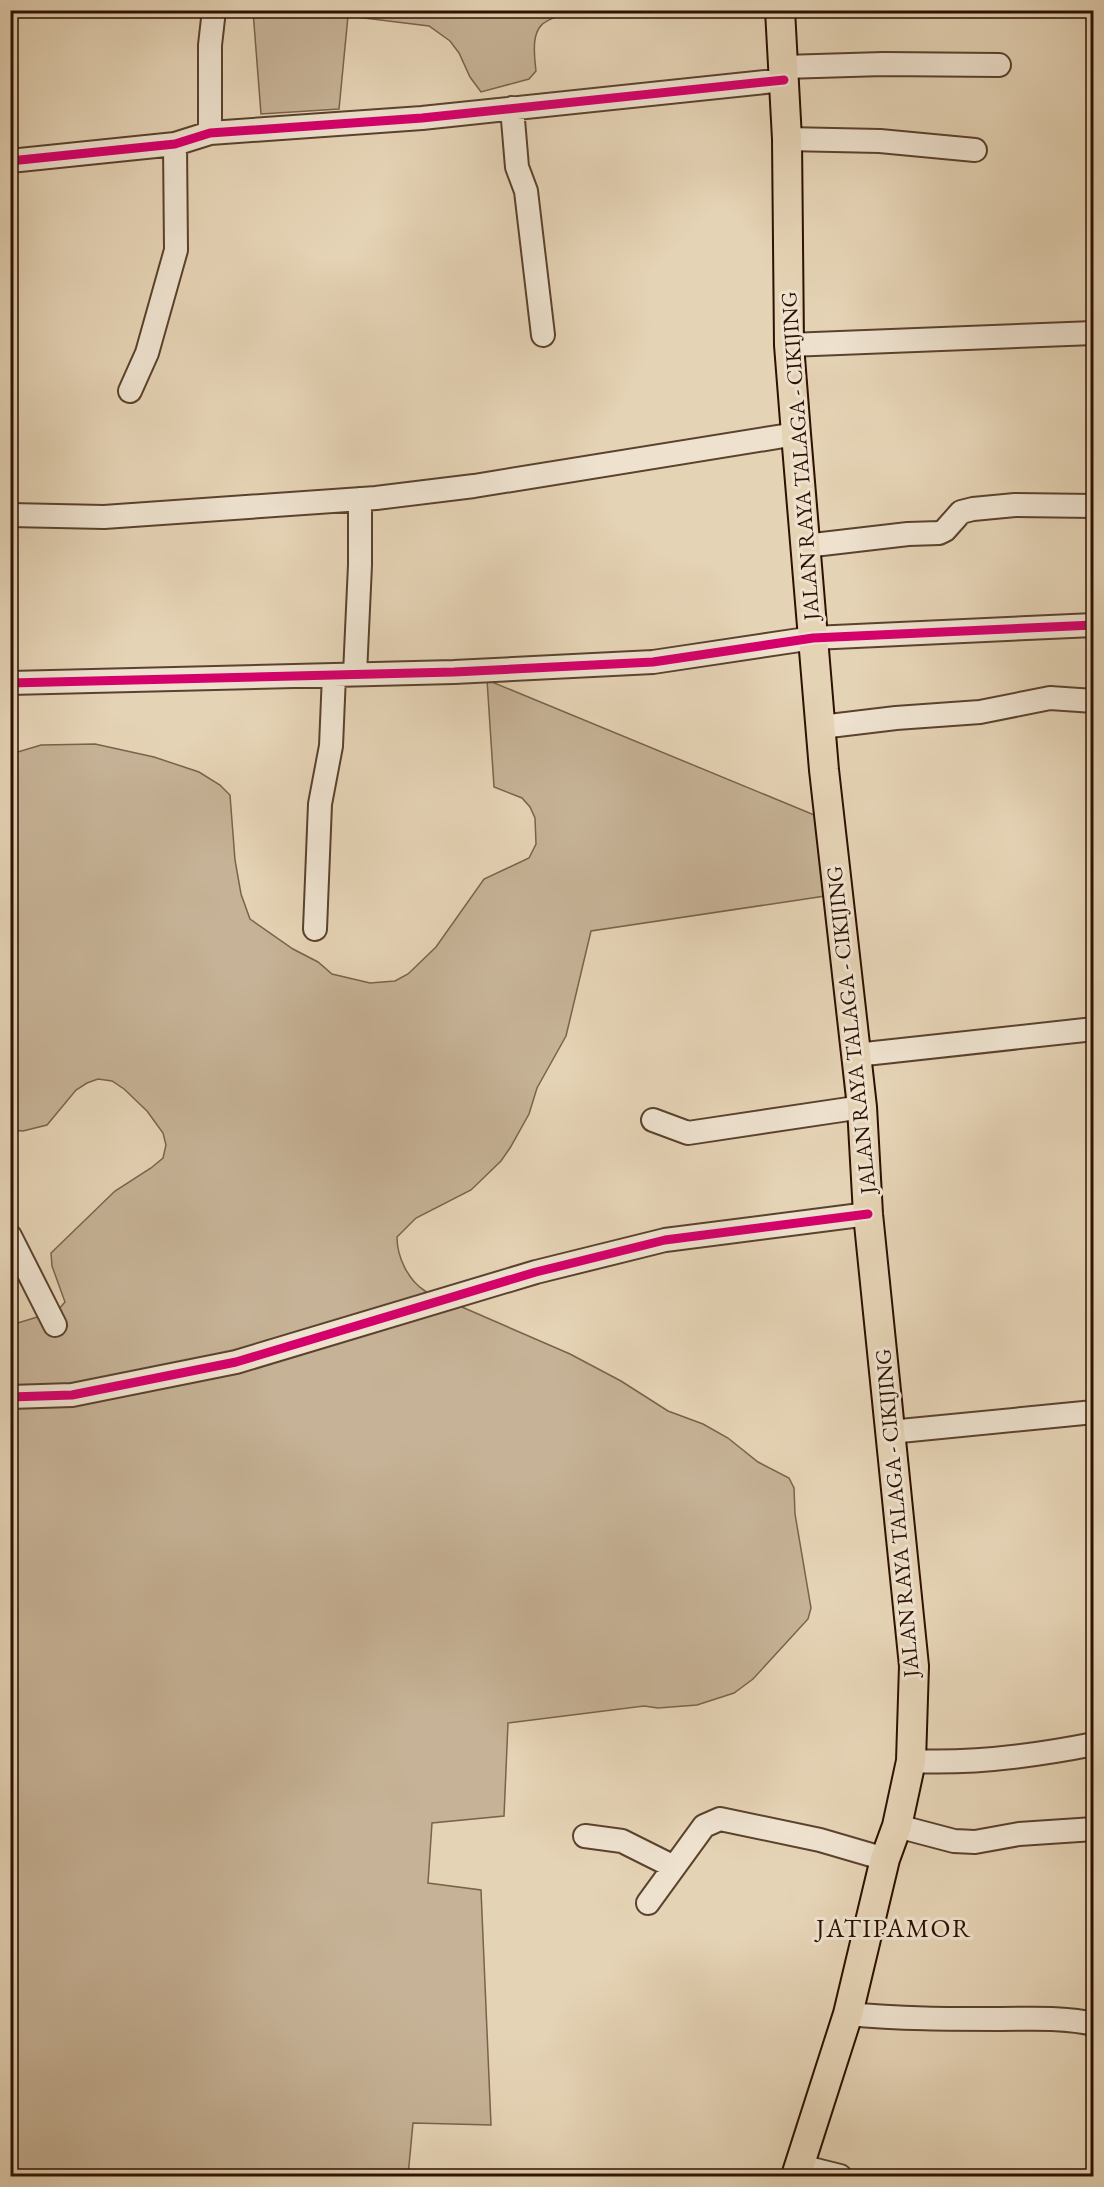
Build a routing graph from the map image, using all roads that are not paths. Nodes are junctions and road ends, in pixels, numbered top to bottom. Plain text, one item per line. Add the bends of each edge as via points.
1 (214, 10) edge
2 (780, 10) edge
3 (999, 65) dead end
4 (784, 74) junction
5 (512, 108) junction
6 (210, 133) junction
7 (787, 139) junction
8 (175, 144) junction
9 (975, 150) dead end
10 (10, 161) edge
11 (1094, 333) edge
12 (543, 334) dead end
13 (789, 345) junction
14 (130, 391) dead end
15 (796, 434) junction
16 (360, 498) junction
17 (1094, 506) edge
18 (10, 516) edge
19 (805, 546) junction
20 (1094, 625) edge
21 (813, 638) junction
22 (344, 675) junction
23 (10, 683) edge
24 (1094, 700) edge
25 (820, 728) junction
26 (315, 929) dead end
27 (1094, 1029) edge
28 (856, 1055) junction
29 (862, 1107) junction
30 (653, 1120) dead end
31 (868, 1214) junction
32 (10, 1236) edge
33 (55, 1325) dead end
34 (10, 1397) edge
35 (1094, 1412) edge
36 (890, 1432) junction
37 (1094, 1744) edge
38 (911, 1761) junction
39 (897, 1826) junction
40 (1094, 1829) edge
41 (585, 1836) dead end
42 (885, 1858) junction
43 (674, 1867) junction
44 (648, 1903) dead end
45 (848, 2014) junction
46 (1094, 2024) edge
47 (798, 2171) edge
48 (840, 2176) edge

1 - 6 street
2 - 4 main road, JALAN RAYA TALAGA - CIKIJING
3 - 4 street via 883,64
4 - 5 street
4 - 7 main road, JALAN RAYA TALAGA - CIKIJING
5 - 6 street
5 - 12 street via 517,167 526,191
6 - 8 street
7 - 9 street via 880,141
7 - 13 main road, JALAN RAYA TALAGA - CIKIJING
8 - 10 street
8 - 14 street via 176,250 147,353
11 - 13 street
13 - 15 main road, JALAN RAYA TALAGA - CIKIJING
15 - 16 street via 474,486
15 - 19 main road, JALAN RAYA TALAGA - CIKIJING
16 - 18 street via 104,517
16 - 22 street via 360,565
17 - 19 street via 973,509 961,512 939,533
19 - 21 main road, JALAN RAYA TALAGA - CIKIJING
20 - 21 street
21 - 22 street via 653,662
21 - 25 main road, JALAN RAYA TALAGA - CIKIJING
22 - 23 street
22 - 26 street via 320,804
24 - 25 street via 1050,698 980,712
25 - 28 main road, JALAN RAYA TALAGA - CIKIJING
27 - 28 street
28 - 29 main road, JALAN RAYA TALAGA - CIKIJING
29 - 30 street via 706,1132 688,1133
29 - 31 main road, JALAN RAYA TALAGA - CIKIJING
31 - 34 street via 665,1240 536,1272 236,1362 72,1395
31 - 36 main road, JALAN RAYA TALAGA - CIKIJING
32 - 33 street
35 - 36 street
36 - 38 main road, JALAN RAYA TALAGA - CIKIJING via 914,1666
37 - 38 street via 952,1763
38 - 39 main road, JALAN RAYA TALAGA - CIKIJING
39 - 40 street via 954,1841 975,1842 1020,1834
39 - 42 main road, JALAN RAYA TALAGA - CIKIJING
41 - 43 street via 621,1841
42 - 43 street via 720,1820 704,1826
42 - 45 main road, JALAN RAYA TALAGA - CIKIJING
43 - 44 street
45 - 46 street
45 - 47 main road, JALAN RAYA TALAGA - CIKIJING
47 - 48 street

